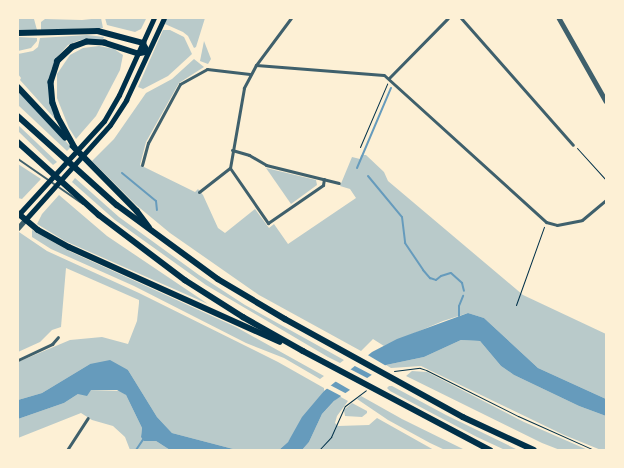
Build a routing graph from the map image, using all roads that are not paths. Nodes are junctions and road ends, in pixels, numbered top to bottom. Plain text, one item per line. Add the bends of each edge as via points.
1 (154, 18) edge
2 (164, 18) edge
3 (291, 18) edge
4 (448, 18) edge
5 (461, 18) edge
6 (559, 18) edge
7 (18, 33) edge
8 (143, 44) junction
9 (148, 52) junction
10 (138, 54) junction
11 (256, 65) junction
12 (250, 74) junction
13 (389, 78) junction
14 (18, 87) edge
15 (606, 101) edge
16 (18, 116) edge
17 (18, 142) edge
18 (573, 145) road end
19 (75, 148) junction
20 (232, 150) junction
21 (18, 159) edge
22 (142, 165) dead end
23 (230, 168) junction
24 (324, 179) junction
25 (339, 182) dead end
26 (199, 192) dead end
27 (606, 200) edge
28 (18, 214) edge
29 (99, 215) junction
30 (25, 220) junction
31 (18, 228) edge
32 (154, 235) junction
33 (58, 337) dead end
34 (303, 351) junction
35 (18, 360) edge
36 (88, 418) dead end
37 (67, 450) edge
38 (490, 450) edge
39 (534, 450) edge

1 - 8 main road
2 - 9 main road
3 - 11 street
4 - 13 street
5 - 18 street
6 - 15 street
7 - 8 highway via 98,31
8 - 9 highway
8 - 10 main road
9 - 10 highway
9 - 30 main road via 126,100 96,143
10 - 19 highway via 105,43 87,42 73,47 58,61 51,82 53,103
10 - 28 main road via 119,95 90,137
11 - 12 street
11 - 13 street
12 - 20 street via 244,88
12 - 22 street via 207,69 180,84 148,142
13 - 27 street via 546,222 557,225 582,220
14 - 19 highway
16 - 32 highway
17 - 29 highway
19 - 32 highway via 137,211
20 - 23 street
20 - 24 street via 248,154 266,165
21 - 29 lane
23 - 24 street via 268,223 323,185
23 - 26 street
24 - 25 street
28 - 30 highway
29 - 34 highway via 186,280
30 - 31 street
30 - 34 highway via 69,247
32 - 39 highway via 239,293 343,352 463,417
33 - 35 street via 52,344
34 - 38 highway
36 - 37 street

